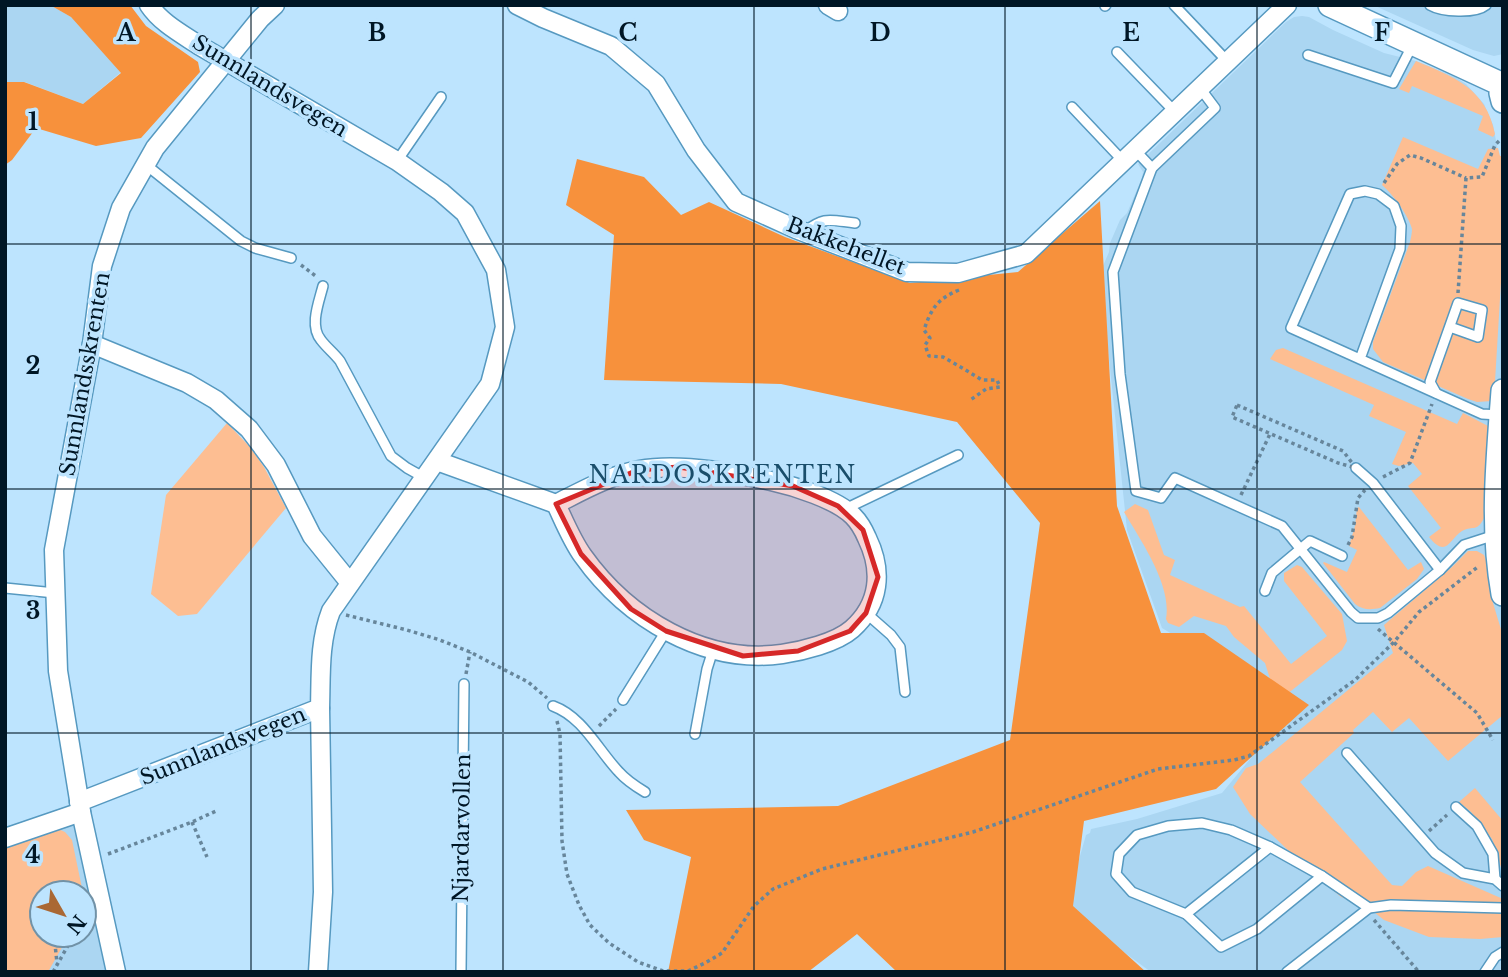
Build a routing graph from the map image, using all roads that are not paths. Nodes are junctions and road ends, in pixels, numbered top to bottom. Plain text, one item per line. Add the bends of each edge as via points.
1 (149, 5) edge
2 (275, 5) edge
3 (517, 5) edge
4 (1174, 5) edge
5 (1287, 5) edge
6 (1329, 5) edge
7 (1430, 5) edge
8 (1486, 5) edge
9 (1446, 7) edge
10 (1413, 43) junction
11 (1117, 52) dead end
12 (1308, 55) dead end
13 (227, 61) junction
14 (1228, 62) junction
15 (1503, 85) edge
16 (1200, 88) junction
17 (441, 97) dead end
18 (1503, 101) edge
19 (1072, 107) dead end
20 (1175, 112) junction
21 (1129, 155) junction
22 (397, 161) junction
23 (145, 164) junction
24 (1152, 168) junction
25 (855, 223) dead end
26 (804, 232) junction
27 (291, 258) road end
28 (323, 286) road end
29 (1450, 327) junction
30 (92, 344) junction
31 (1360, 359) junction
32 (1503, 391) edge
33 (1436, 393) junction
34 (1501, 415) junction
35 (958, 455) dead end
36 (436, 461) junction
37 (1356, 468) road end
38 (425, 478) junction
39 (556, 504) junction
40 (844, 510) junction
41 (1496, 535) junction
42 (1301, 548) junction
43 (1342, 556) road end
44 (1440, 569) junction
45 (350, 583) junction
46 (5, 588) edge
47 (1265, 591) dead end
48 (55, 593) junction
49 (1503, 594) edge
50 (866, 613) junction
51 (666, 631) junction
52 (713, 650) junction
53 (464, 684) road end
54 (905, 692) dead end
55 (621, 702) road end
56 (553, 706) road end
57 (320, 708) junction
58 (695, 734) dead end
59 (1347, 753) dead end
60 (645, 792) dead end
61 (80, 807) junction
62 (1456, 807) dead end
63 (5, 838) edge
64 (1270, 847) junction
65 (1322, 876) junction
66 (1499, 883) edge
67 (1503, 908) edge
68 (1367, 910) junction
69 (1185, 914) junction
70 (1503, 951) edge
71 (116, 972) edge
72 (318, 972) edge
73 (461, 972) edge
74 (1287, 972) edge
75 (1485, 972) edge

1 - 13 street, Sunnlandsvegen via 168,25
2 - 13 street, Sunnlandsskrenten
3 - 26 street, Bakkehellet via 611,46 656,84 696,150 736,202
4 - 14 lane
5 - 14 street, Bakkehellet
6 - 10 street
7 - 9 lane
8 - 9 lane via 1469,11
10 - 12 lane via 1393,83
10 - 15 street
11 - 20 lane
13 - 22 street, Sunnlandsvegen
13 - 23 street, Sunnlandsskrenten
14 - 16 street, Bakkehellet
15 - 18 street
16 - 20 street, Bakkehellet
16 - 24 lane via 1215,108
17 - 22 lane
19 - 21 lane
20 - 21 street, Bakkehellet
21 - 24 lane
21 - 26 street, Bakkehellet via 1026,254 958,273 907,272
22 - 36 street, Sunnlandsvegen via 465,213 496,270 505,327 490,384
23 - 27 lane via 241,242
23 - 30 street, Sunnlandsskrenten via 121,208 102,266
24 - 42 lane via 1113,272 1120,374 1136,491 1161,499 1175,478 1282,526
25 - 26 lane via 822,220
28 - 38 lane via 315,330 340,361 391,456
29 - 29 lane via 1458,303 1482,310 1478,337
29 - 33 lane via 1430,382
30 - 45 street via 187,383 216,400 248,429 276,465 312,536
30 - 48 street, Sunnlandsskrenten via 54,550
31 - 31 lane via 1291,328 1350,194 1365,191 1394,206 1401,226 1400,249
31 - 33 lane
32 - 34 street
33 - 34 lane via 1482,414
34 - 41 street
35 - 40 lane
36 - 38 street, Sunnlandsvegen
36 - 39 street
37 - 44 lane
38 - 45 street, Sunnlandsvegen
39 - 40 street via 638,470 679,467 793,486
39 - 51 street via 581,554 605,583 631,609
40 - 50 street via 863,530 875,554 878,578
41 - 44 lane via 1464,545
41 - 49 street
42 - 43 lane via 1310,541
42 - 44 lane via 1359,618 1388,613
42 - 47 lane via 1272,573
45 - 57 street, Sunnlandsvegen via 325,625
46 - 48 lane
48 - 61 street, Sunnlandsskrenten via 58,671
50 - 52 street via 850,631 797,651 743,656
50 - 54 lane via 900,647
51 - 52 street
51 - 55 lane
52 - 58 lane
53 - 73 lane, Njardarvollen
56 - 60 lane via 568,714 618,771
57 - 61 street, Sunnlandsvegen
57 - 72 street via 323,892
59 - 66 lane via 1435,853 1463,873
61 - 63 street, Sunnlandsvegen
61 - 71 street, Sunnlandsskrenten
62 - 66 lane via 1477,826 1493,854
64 - 65 lane
64 - 69 lane
64 - 69 lane via 1202,823 1137,835 1119,854 1116,874 1132,892
65 - 68 lane
65 - 69 lane via 1257,929 1221,947
67 - 68 lane via 1391,905
68 - 74 lane
70 - 75 lane

